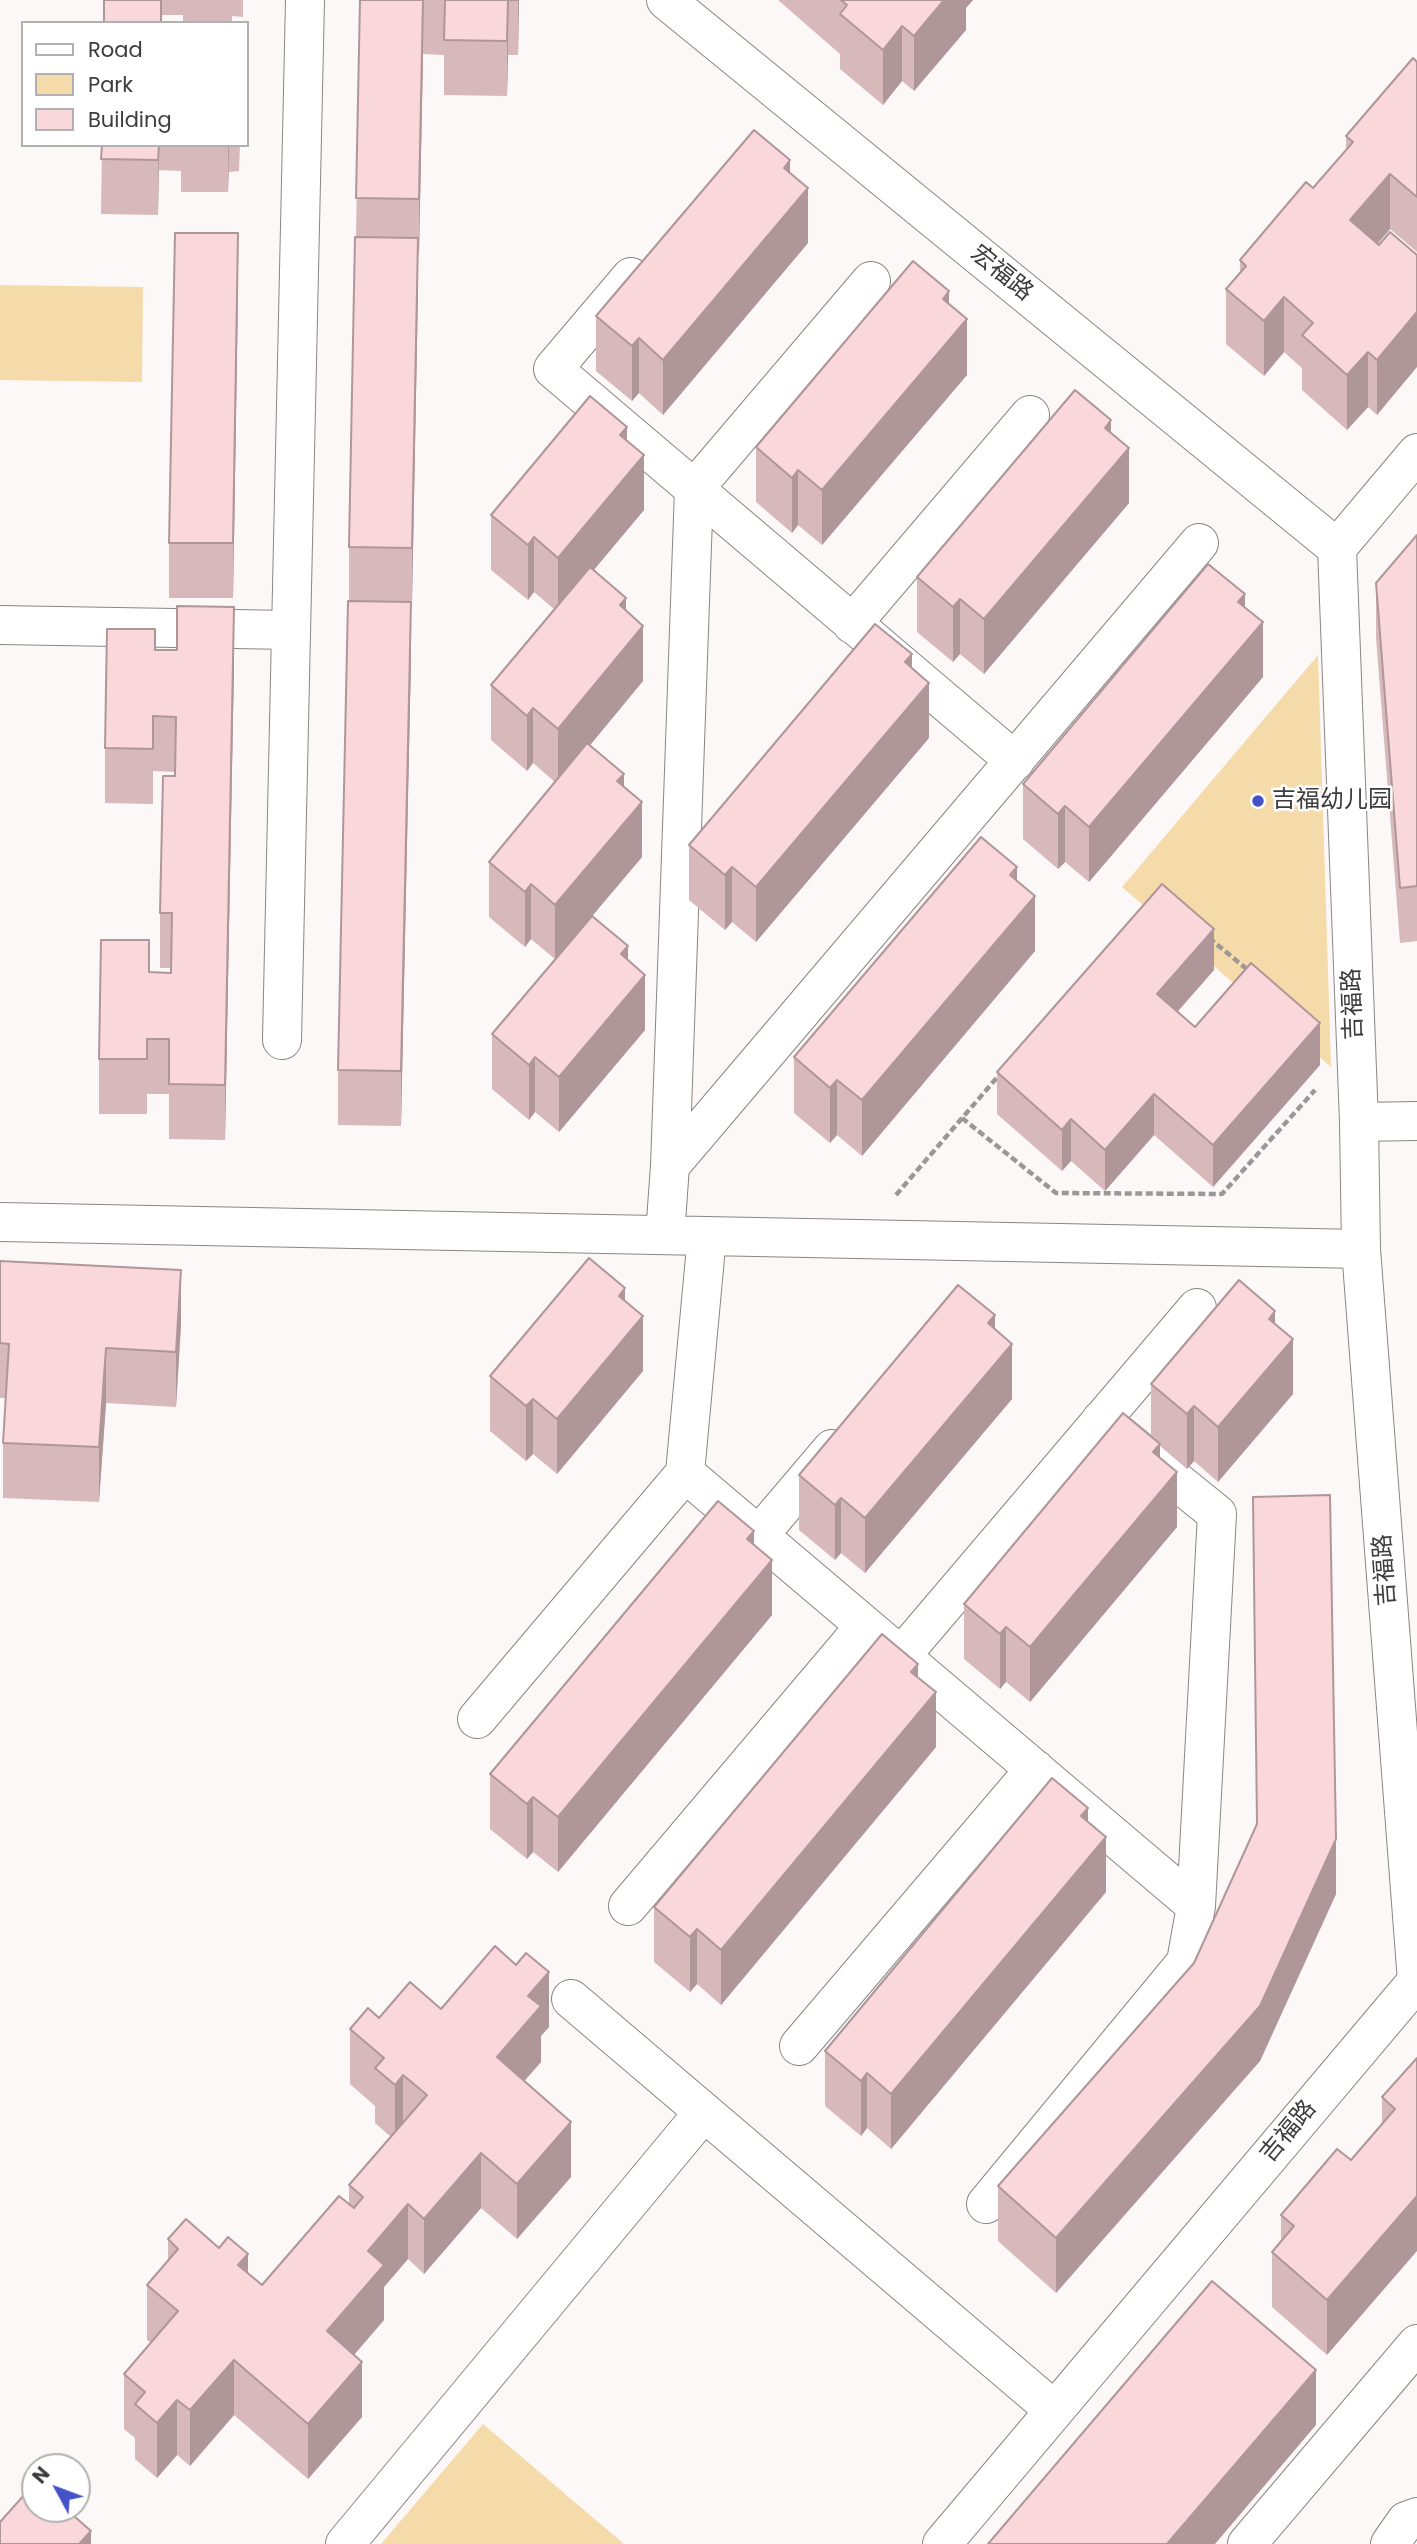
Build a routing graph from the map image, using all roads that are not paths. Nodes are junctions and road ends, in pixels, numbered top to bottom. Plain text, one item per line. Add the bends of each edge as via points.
1 (305, 0) edge
2 (666, 0) edge
3 (651, 253) edge
4 (871, 281) dead end
5 (1030, 415) dead end
6 (1417, 453) edge
7 (694, 489) junction
8 (1199, 543) dead end
9 (1336, 548) junction
10 (852, 624) junction
11 (0, 625) edge
12 (291, 630) junction
13 (1015, 761) junction
14 (282, 1040) dead end
15 (1417, 1121) edge
16 (1359, 1122) junction
17 (670, 1166) junction
18 (0, 1222) edge
19 (666, 1235) junction
20 (707, 1236) junction
21 (1361, 1249) junction
22 (1196, 1308) dead end
23 (857, 1420) edge
24 (1101, 1420) junction
25 (685, 1473) junction
26 (759, 1535) junction
27 (865, 1626) junction
28 (901, 1656) junction
29 (477, 1719) dead end
30 (1408, 1722) edge
31 (1035, 1769) junction
32 (628, 1906) dead end
33 (1196, 1906) junction
34 (1417, 1981) edge
35 (571, 2000) dead end
36 (799, 2046) dead end
37 (704, 2112) junction
38 (986, 2204) dead end
39 (1417, 2344) edge
40 (1054, 2410) junction
41 (1417, 2517) edge
42 (345, 2544) edge
43 (942, 2544) edge
44 (1247, 2544) edge
45 (1390, 2544) edge

1 - 12 street
2 - 9 street, 宏福路
3 - 7 street via 553,369
4 - 7 street
5 - 10 street
6 - 9 street
7 - 10 street
7 - 17 street
8 - 13 street
9 - 16 street, 吉福路
10 - 13 street
11 - 12 street
12 - 14 street
13 - 17 street
15 - 16 street
16 - 21 street, 吉福路
17 - 19 street
18 - 19 street
19 - 20 street
20 - 21 street
20 - 25 street
21 - 30 street, 吉福路
22 - 24 street
23 - 26 street
24 - 28 street
24 - 33 street via 1217,1514
25 - 26 street
25 - 29 street
26 - 27 street
27 - 28 street
27 - 32 street
28 - 31 street
30 - 34 street, 吉福路
31 - 33 street
31 - 36 street
33 - 38 street via 1186,1962
34 - 40 street, 吉福路
35 - 37 street
37 - 40 street
37 - 42 street
39 - 44 street
40 - 43 street, 吉福路
41 - 45 street via 1406,2521

